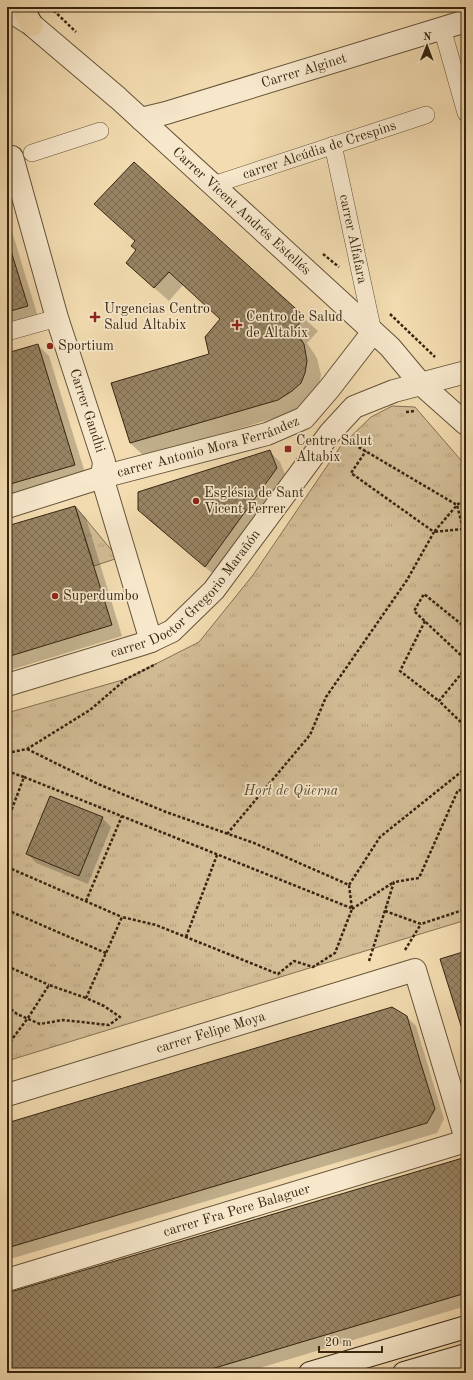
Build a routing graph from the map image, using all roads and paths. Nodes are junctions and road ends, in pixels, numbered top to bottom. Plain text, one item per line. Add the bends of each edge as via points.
1 (7, 9) edge
2 (27, 16) edge
3 (466, 21) edge
4 (442, 28) junction
5 (466, 113) edge
6 (426, 115) dead end
7 (141, 119) junction
8 (100, 131) dead end
9 (333, 145) junction
10 (17, 156) edge
11 (213, 185) junction
12 (57, 318) junction
13 (7, 332) edge
14 (373, 332) junction
15 (466, 372) edge
16 (421, 384) junction
17 (415, 411) dead end
18 (400, 413) dead end
19 (466, 424) edge
20 (344, 438) dead end
21 (366, 451) junction
22 (102, 477) junction
23 (466, 498) edge
24 (457, 505) junction
25 (7, 506) edge
26 (463, 529) junction
27 (434, 532) junction
28 (466, 533) edge
29 (425, 621) junction
30 (466, 628) edge
31 (150, 641) junction
32 (466, 660) edge
33 (466, 668) edge
34 (7, 684) edge
35 (439, 701) junction
36 (466, 727) edge
37 (27, 749) dead end
38 (466, 768) edge
39 (7, 771) edge
40 (24, 777) junction
41 (466, 791) edge
42 (122, 816) junction
43 (7, 822) edge
44 (227, 834) junction
45 (217, 854) junction
46 (7, 867) edge
47 (394, 882) junction
48 (349, 885) junction
49 (86, 901) junction
50 (352, 908) junction
51 (466, 909) edge
52 (7, 910) edge
53 (385, 910) junction
54 (122, 917) junction
55 (421, 924) junction
56 (186, 937) junction
57 (106, 953) junction
58 (375, 962) dead end
59 (409, 962) junction
60 (7, 966) edge
61 (49, 986) junction
62 (86, 998) junction
63 (7, 1006) edge
64 (28, 1018) junction
65 (7, 1046) edge
66 (7, 1095) edge
67 (466, 1140) edge
68 (7, 1280) edge
69 (466, 1327) edge
70 (466, 1355) edge
71 (310, 1373) edge
72 (404, 1373) edge

1 - 2 street, Carrer Vicent Andrés Estellés
2 - 7 street, Carrer Vicent Andrés Estellés
3 - 4 street, Carrer Alginet
4 - 5 street
4 - 7 street, Carrer Alginet
6 - 9 street, carrer Alcúdia de Crespins
7 - 11 street, Carrer Vicent Andrés Estellés
8 - 10 street
9 - 11 street, carrer Alcúdia de Crespins
9 - 14 street, carrer Alfafara
10 - 12 street, Carrer Gandhi
11 - 14 street, Carrer Vicent Andrés Estellés
12 - 13 street
12 - 22 street, Carrer Gandhi via 104,462
14 - 16 street, Carrer Vicent Andrés Estellés via 390,347
14 - 22 street, carrer Antonio Mora Ferrández via 304,418 267,434
15 - 16 street
16 - 19 street, Carrer Vicent Andrés Estellés
16 - 31 street, carrer Doctor Gregorio Marañón via 394,391 354,407 330,434 214,590 172,631
17 - 18 path
20 - 21 path
21 - 24 path
21 - 27 path via 351,473
22 - 25 street, carrer Antonio Mora Ferrández
22 - 31 street, Carrer Gandhi
23 - 24 path
24 - 26 path
24 - 27 path
26 - 27 path
26 - 28 path
27 - 44 path via 407,580 326,697 310,735
29 - 30 path via 414,611 424,594
29 - 32 path
29 - 35 path via 400,671
31 - 34 street, carrer Doctor Gregorio Marañón
33 - 35 path
35 - 36 path
37 - 44 path via 98,784
38 - 48 path via 380,837
39 - 40 path
40 - 42 path
40 - 43 path
41 - 47 path via 458,790 419,878
42 - 45 path
42 - 49 path
44 - 48 path via 254,843
45 - 50 path
45 - 56 path
46 - 49 path
47 - 50 path
47 - 53 path
48 - 50 path
49 - 54 path
50 - 56 path via 335,953 313,967 294,961 278,974
51 - 55 path
52 - 57 path
53 - 55 path
53 - 58 path via 368,964
54 - 56 path via 156,925
54 - 57 path
55 - 59 path
57 - 62 path
59 - 66 street, carrer Felipe Moya
59 - 67 street
60 - 61 path
61 - 62 path
61 - 64 path
62 - 64 path via 120,1017 109,1025 63,1020 40,1024
63 - 64 path
64 - 65 path
67 - 68 street, carrer Fra Pere Balaguer
69 - 71 street
70 - 72 street

